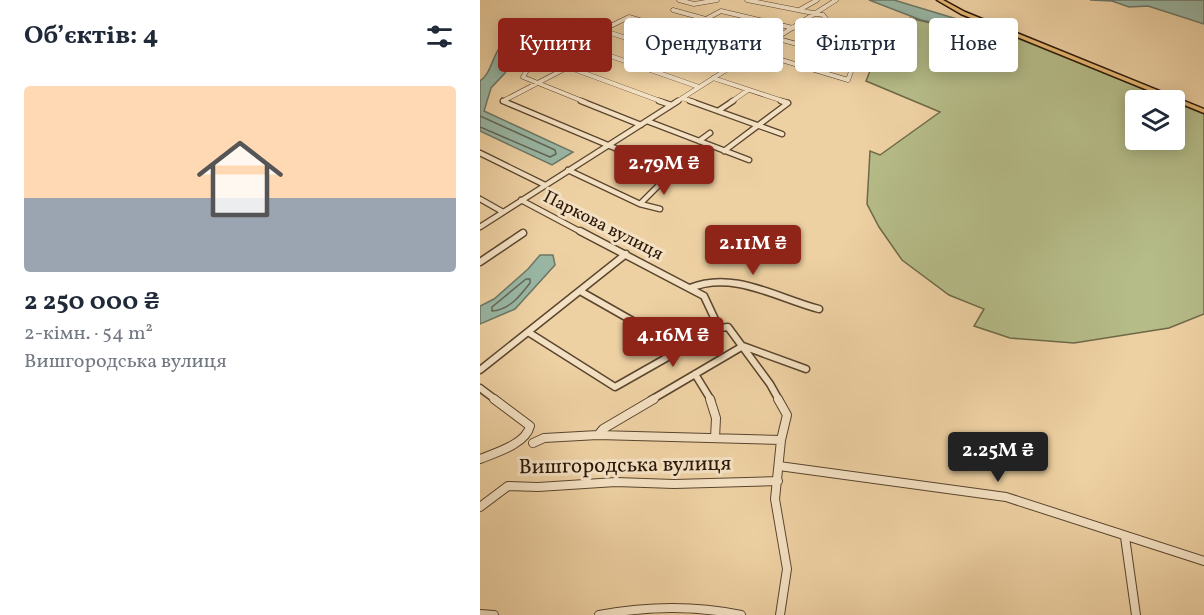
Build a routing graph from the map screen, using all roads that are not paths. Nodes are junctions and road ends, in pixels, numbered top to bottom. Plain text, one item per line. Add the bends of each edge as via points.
1 (679, 0) edge
2 (717, 0) edge
3 (747, 0) edge
4 (817, 0) edge
5 (836, 0) edge
6 (939, 0) edge
7 (673, 10) dead end
8 (801, 10) junction
9 (816, 13) junction
10 (702, 18) edge
11 (708, 18) edge
12 (751, 18) edge
13 (825, 18) edge
14 (783, 26) edge
15 (793, 28) junction
16 (783, 34) edge
17 (612, 57) edge
18 (526, 72) edge
19 (558, 72) edge
20 (582, 72) edge
21 (723, 72) edge
22 (820, 72) edge
23 (851, 72) edge
24 (713, 78) junction
25 (537, 83) junction
26 (699, 87) junction
27 (748, 90) junction
28 (682, 98) junction
29 (671, 105) junction
30 (718, 111) junction
31 (1204, 111) edge
32 (646, 121) junction
33 (641, 125) junction
34 (758, 125) junction
35 (710, 133) dead end
36 (782, 134) dead end
37 (699, 141) junction
38 (609, 145) junction
39 (724, 151) junction
40 (480, 153) edge
41 (748, 160) dead end
42 (568, 170) junction
43 (545, 185) junction
44 (480, 199) edge
45 (521, 200) junction
46 (640, 204) junction
47 (660, 209) dead end
48 (503, 212) junction
49 (480, 227) edge
50 (523, 233) dead end
51 (626, 254) junction
52 (480, 262) edge
53 (690, 288) junction
54 (580, 291) junction
55 (819, 309) dead end
56 (719, 328) junction
57 (528, 332) junction
58 (743, 346) junction
59 (682, 349) junction
60 (806, 369) dead end
61 (480, 370) edge
62 (695, 374) junction
63 (480, 388) edge
64 (598, 435) junction
65 (715, 438) junction
66 (781, 440) junction
67 (533, 442) dead end
68 (480, 459) edge
69 (779, 466) junction
70 (778, 481) junction
71 (480, 507) edge
72 (1125, 537) junction
73 (1204, 561) edge
74 (480, 614) edge
75 (494, 615) edge
76 (599, 615) edge
77 (741, 615) edge
78 (780, 615) edge
79 (1136, 615) edge

1 - 2 street via 700,4
3 - 8 street
4 - 8 street
5 - 9 street
6 - 31 main road
7 - 10 street
8 - 9 street
9 - 13 street
9 - 15 street
11 - 12 street via 721,11
14 - 15 street
15 - 16 street
17 - 26 street
18 - 25 street via 523,77
19 - 25 street
20 - 29 street
21 - 24 street
22 - 23 street via 848,80
24 - 26 street
24 - 27 street
25 - 33 street
25 - 38 street via 503,101
26 - 28 street
27 - 30 street
27 - 34 street via 788,104
28 - 29 street
28 - 30 street
29 - 32 street
30 - 34 street
32 - 33 street
32 - 37 street
33 - 38 street
34 - 36 street
34 - 39 street
35 - 37 street
37 - 39 street
38 - 42 street
38 - 46 street via 672,172
39 - 41 street
40 - 43 street
42 - 43 street
42 - 46 street
43 - 45 street
44 - 48 street
45 - 48 street
45 - 51 street, Паркова вулиця
46 - 47 street
48 - 49 street
50 - 52 street
51 - 53 street, Паркова вулиця
51 - 54 street
53 - 55 street via 705,281 738,283
53 - 56 street, Паркова вулиця via 704,296
54 - 57 street
54 - 59 street
56 - 58 street via 728,327
56 - 59 street
57 - 59 street via 615,387
57 - 61 street
58 - 60 street
58 - 62 street
58 - 66 street via 788,415
62 - 64 street
62 - 65 street via 716,410
63 - 68 street via 530,426 512,445
64 - 65 street
64 - 67 street
65 - 66 street
66 - 69 street
69 - 70 street
69 - 72 street via 1006,498
70 - 71 street, Вишгородська вулиця via 508,486
70 - 78 street via 775,499 787,569
72 - 73 street
72 - 79 street
74 - 75 street
76 - 77 street via 681,605

